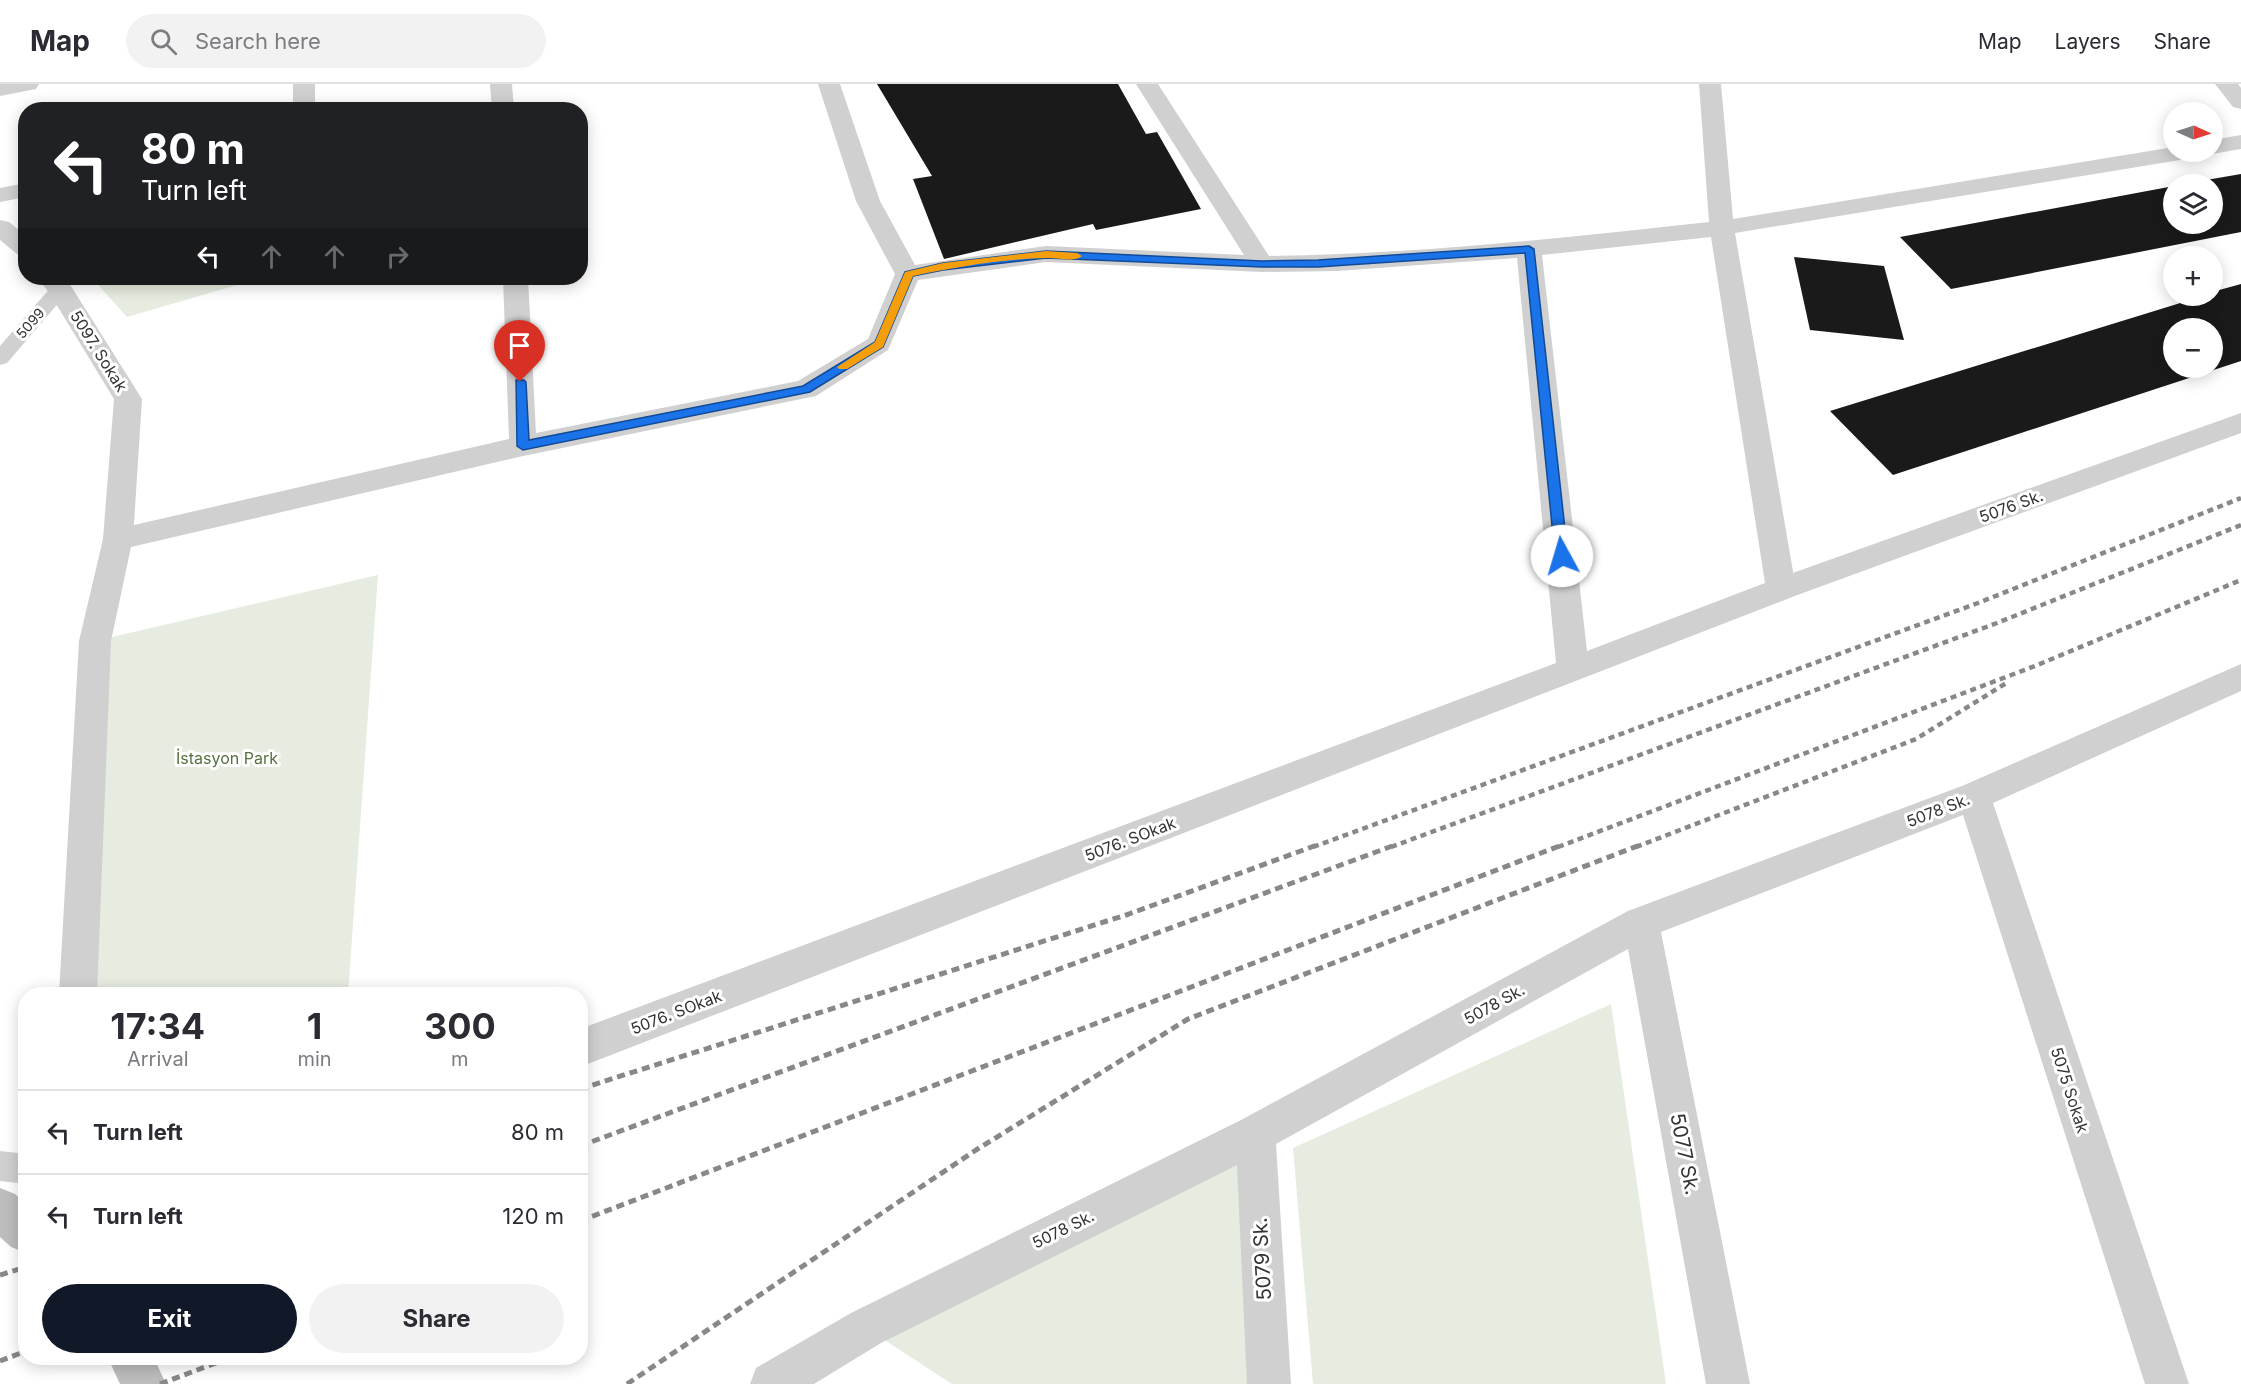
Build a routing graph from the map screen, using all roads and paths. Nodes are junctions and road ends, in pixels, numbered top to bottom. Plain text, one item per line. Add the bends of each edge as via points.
1 (28, 84) edge
2 (304, 84) edge
3 (501, 84) edge
4 (829, 84) edge
5 (1147, 84) edge
6 (1710, 84) edge
7 (2226, 84) edge
8 (0, 89) edge
9 (304, 102) edge
10 (502, 102) edge
11 (2241, 102) edge
12 (2241, 142) edge
13 (2223, 145) edge
14 (2163, 156) edge
15 (18, 192) edge
16 (0, 195) edge
17 (0, 227) edge
18 (1722, 228) junction
19 (18, 242) edge
20 (1529, 249) junction
21 (1262, 264) junction
22 (908, 274) junction
23 (54, 285) edge
24 (56, 285) edge
25 (515, 285) edge
26 (0, 358) edge
27 (2241, 423) edge
28 (523, 446) junction
29 (118, 539) junction
30 (1781, 589) junction
31 (1573, 670) junction
32 (2241, 677) edge
33 (1974, 796) junction
34 (1641, 923) junction
35 (78, 987) edge
36 (588, 1045) edge
37 (1255, 1134) junction
38 (0, 1166) edge
39 (18, 1168) edge
40 (0, 1209) edge
41 (18, 1225) edge
42 (134, 1365) edge
43 (144, 1384) edge
44 (772, 1384) edge
45 (1269, 1384) edge
46 (1728, 1384) edge
47 (2167, 1384) edge

1 - 8 street
2 - 9 street
3 - 10 street
4 - 22 street via 868,201
5 - 21 street
6 - 18 street
7 - 11 street
12 - 13 street
14 - 18 street
15 - 16 street
17 - 19 street
18 - 20 street
18 - 30 street
20 - 21 street via 1337,263
20 - 31 street
21 - 22 street via 1046,254
22 - 28 street via 879,345 806,389
23 - 26 lane, 5099
24 - 29 street, 5097. Sokak via 128,399
25 - 28 street
27 - 30 street, 5076 Sk.
28 - 29 street
29 - 35 street, 5097. Sokak via 95,641
30 - 31 street, 5076 Sk.
31 - 36 street, 5076. SOkak
32 - 33 street, 5078 Sk.
33 - 34 street, 5078 Sk.
33 - 47 street, 5075 Sokak
34 - 37 street, 5078 Sk.
34 - 46 street, 5077 Sk.
37 - 44 street, 5078 Sk. via 866,1328
37 - 45 street, 5079 Sk.
38 - 39 lane
40 - 41 main road
42 - 43 main road

